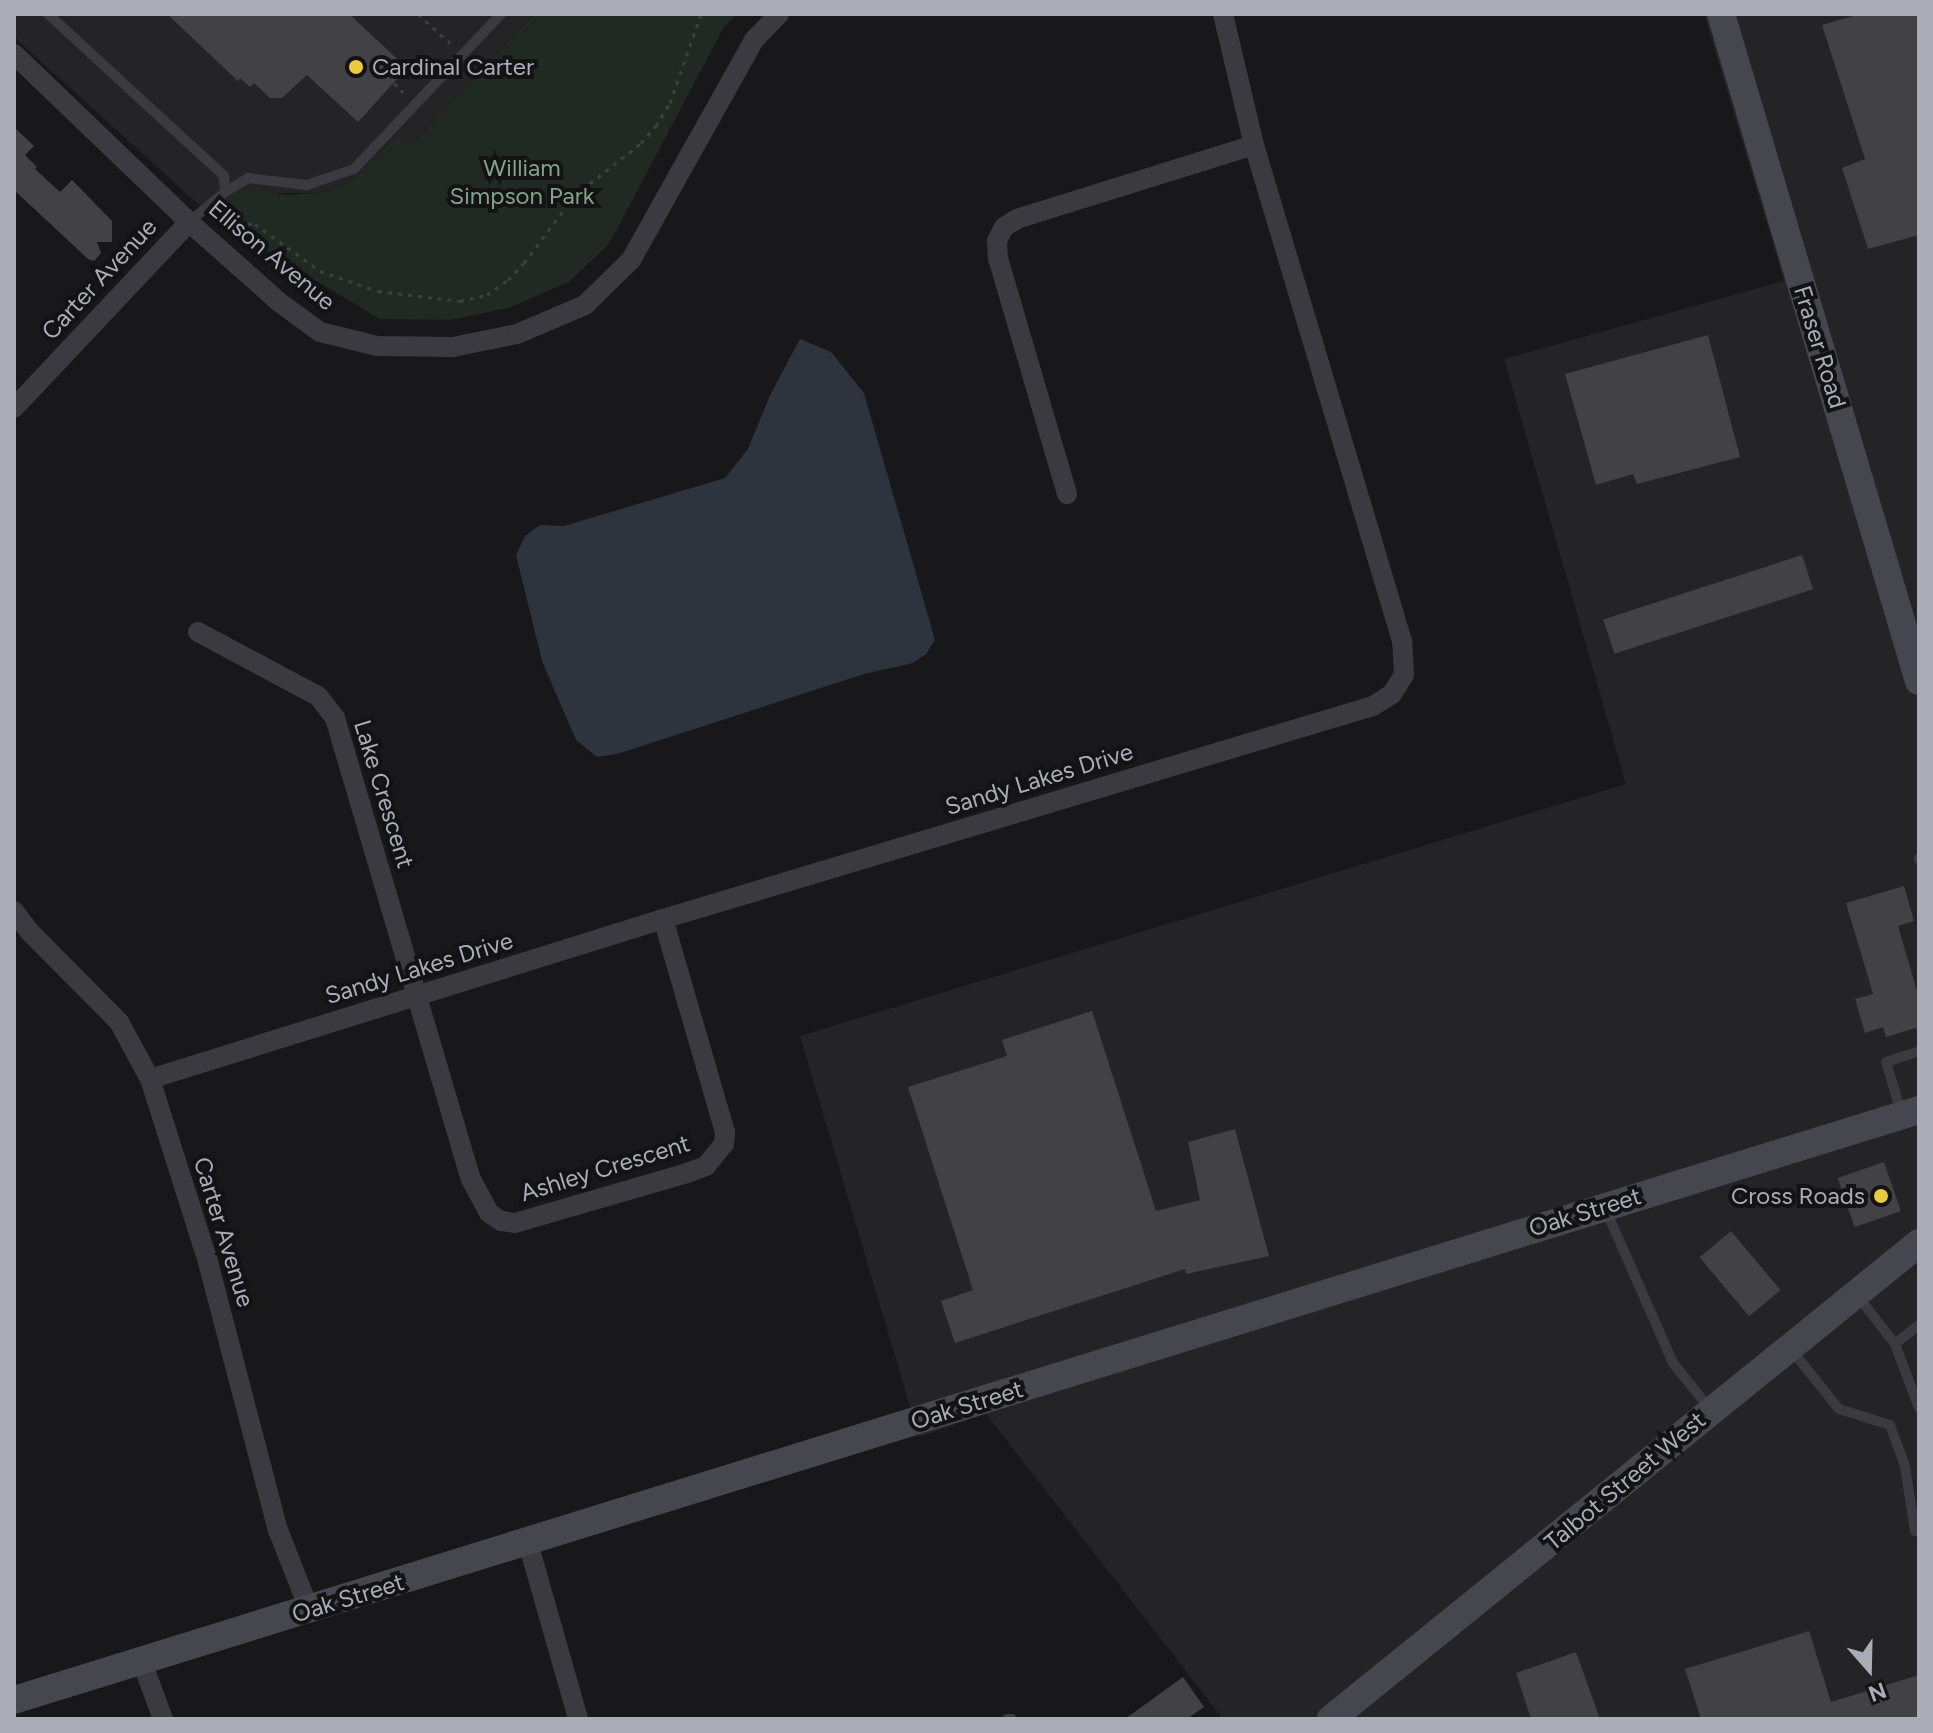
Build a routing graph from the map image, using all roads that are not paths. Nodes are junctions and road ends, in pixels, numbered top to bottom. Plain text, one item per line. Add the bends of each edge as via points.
1 (48, 14) edge
2 (501, 14) edge
3 (779, 14) edge
4 (1223, 14) edge
5 (1721, 14) edge
6 (14, 54) edge
7 (1254, 145) junction
8 (225, 192) junction
9 (189, 222) junction
10 (14, 408) edge
11 (1067, 494) dead end
12 (198, 632) dead end
13 (1919, 681) edge
14 (14, 911) edge
15 (663, 919) junction
16 (416, 996) junction
17 (1919, 1051) edge
18 (150, 1079) junction
19 (1911, 1113) edge
20 (1605, 1206) junction
21 (1919, 1243) edge
22 (1855, 1293) junction
23 (1919, 1325) edge
24 (1895, 1344) junction
25 (1789, 1347) junction
26 (1919, 1408) edge
27 (1711, 1410) junction
28 (1915, 1531) dead end
29 (528, 1543) junction
30 (309, 1609) junction
31 (142, 1662) junction
32 (14, 1700) edge
33 (163, 1719) edge
34 (578, 1719) edge
35 (1331, 1719) edge

1 - 8 lane via 224,176
2 - 8 lane via 354,169 307,185 248,178
3 - 9 street, Ellison Avenue via 754,40 631,260 585,305 517,334 453,347 377,346 320,332
4 - 7 street, Sandy Lakes Drive
5 - 13 main road, Fraser Road
6 - 9 street, Ellison Avenue
7 - 11 street via 1004,227 997,241 998,258
7 - 15 street, Sandy Lakes Drive via 1402,641 1404,675 1392,694 1373,706
8 - 9 lane
9 - 10 street, Carter Avenue
12 - 16 street, Lake Crescent via 328,706 340,730
14 - 18 street, Carter Avenue via 119,1022
15 - 16 street, Sandy Lakes Drive
15 - 16 street, Ashley Crescent via 725,1132 718,1156 687,1173 515,1223 501,1221 489,1213 471,1179
16 - 18 street, Sandy Lakes Drive
17 - 19 lane via 1886,1062
18 - 30 street, Carter Avenue via 208,1262 278,1530
19 - 20 main road, Oak Street
20 - 27 lane via 1673,1363
20 - 29 main road, Oak Street
21 - 22 main road, Talbot Street West
22 - 24 lane
22 - 25 main road, Talbot Street West
23 - 24 lane
24 - 26 lane
25 - 27 main road, Talbot Street West
25 - 28 lane via 1839,1409 1890,1425 1905,1466
27 - 35 main road, Talbot Street West
29 - 30 main road, Oak Street
29 - 34 street
30 - 31 main road, Oak Street
31 - 32 main road, Oak Street
31 - 33 street

